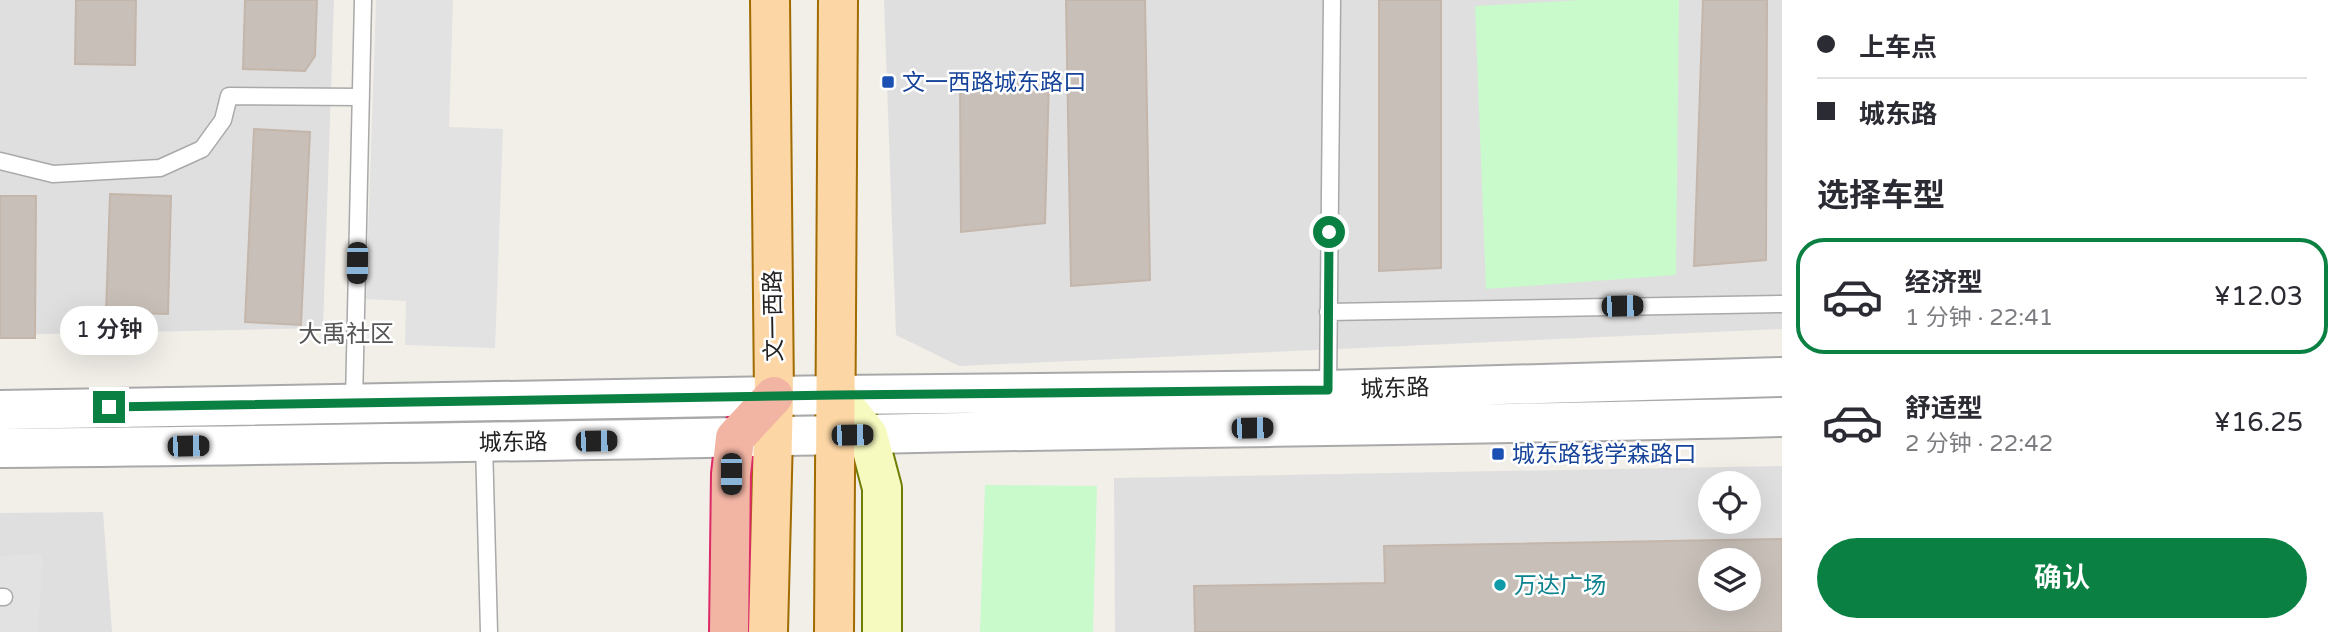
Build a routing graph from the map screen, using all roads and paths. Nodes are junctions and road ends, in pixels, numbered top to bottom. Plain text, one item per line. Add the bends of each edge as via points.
1 (363, 0) edge
2 (770, 0) edge
3 (838, 0) edge
4 (1332, 0) edge
5 (361, 97) junction
6 (0, 161) edge
7 (1782, 304) edge
8 (1328, 312) junction
9 (1782, 377) edge
10 (1328, 390) junction
11 (836, 395) junction
12 (774, 396) junction
13 (354, 402) junction
14 (0, 410) edge
15 (1782, 417) edge
16 (852, 435) junction
17 (754, 437) junction
18 (484, 443) junction
19 (0, 448) edge
20 (489, 632) edge
21 (729, 632) edge
22 (768, 632) edge
23 (834, 632) edge
24 (882, 632) edge

1 - 5 lane
2 - 12 main road, 文一西路
3 - 11 main road
4 - 8 lane
5 - 6 lane via 229,96 223,120 202,149 160,168 53,174
5 - 13 lane
7 - 8 lane
8 - 10 lane
9 - 10 street, 城东路
10 - 11 street, 城东路
11 - 12 street, 城东路
11 - 16 main road
12 - 13 street, 城东路
12 - 17 highway
13 - 14 street, 城东路
15 - 16 street, 城东路
16 - 17 street, 城东路
16 - 23 main road
16 - 24 main road via 882,488
17 - 18 street, 城东路
17 - 21 highway via 731,474
17 - 22 main road
18 - 19 street, 城东路
18 - 20 lane

